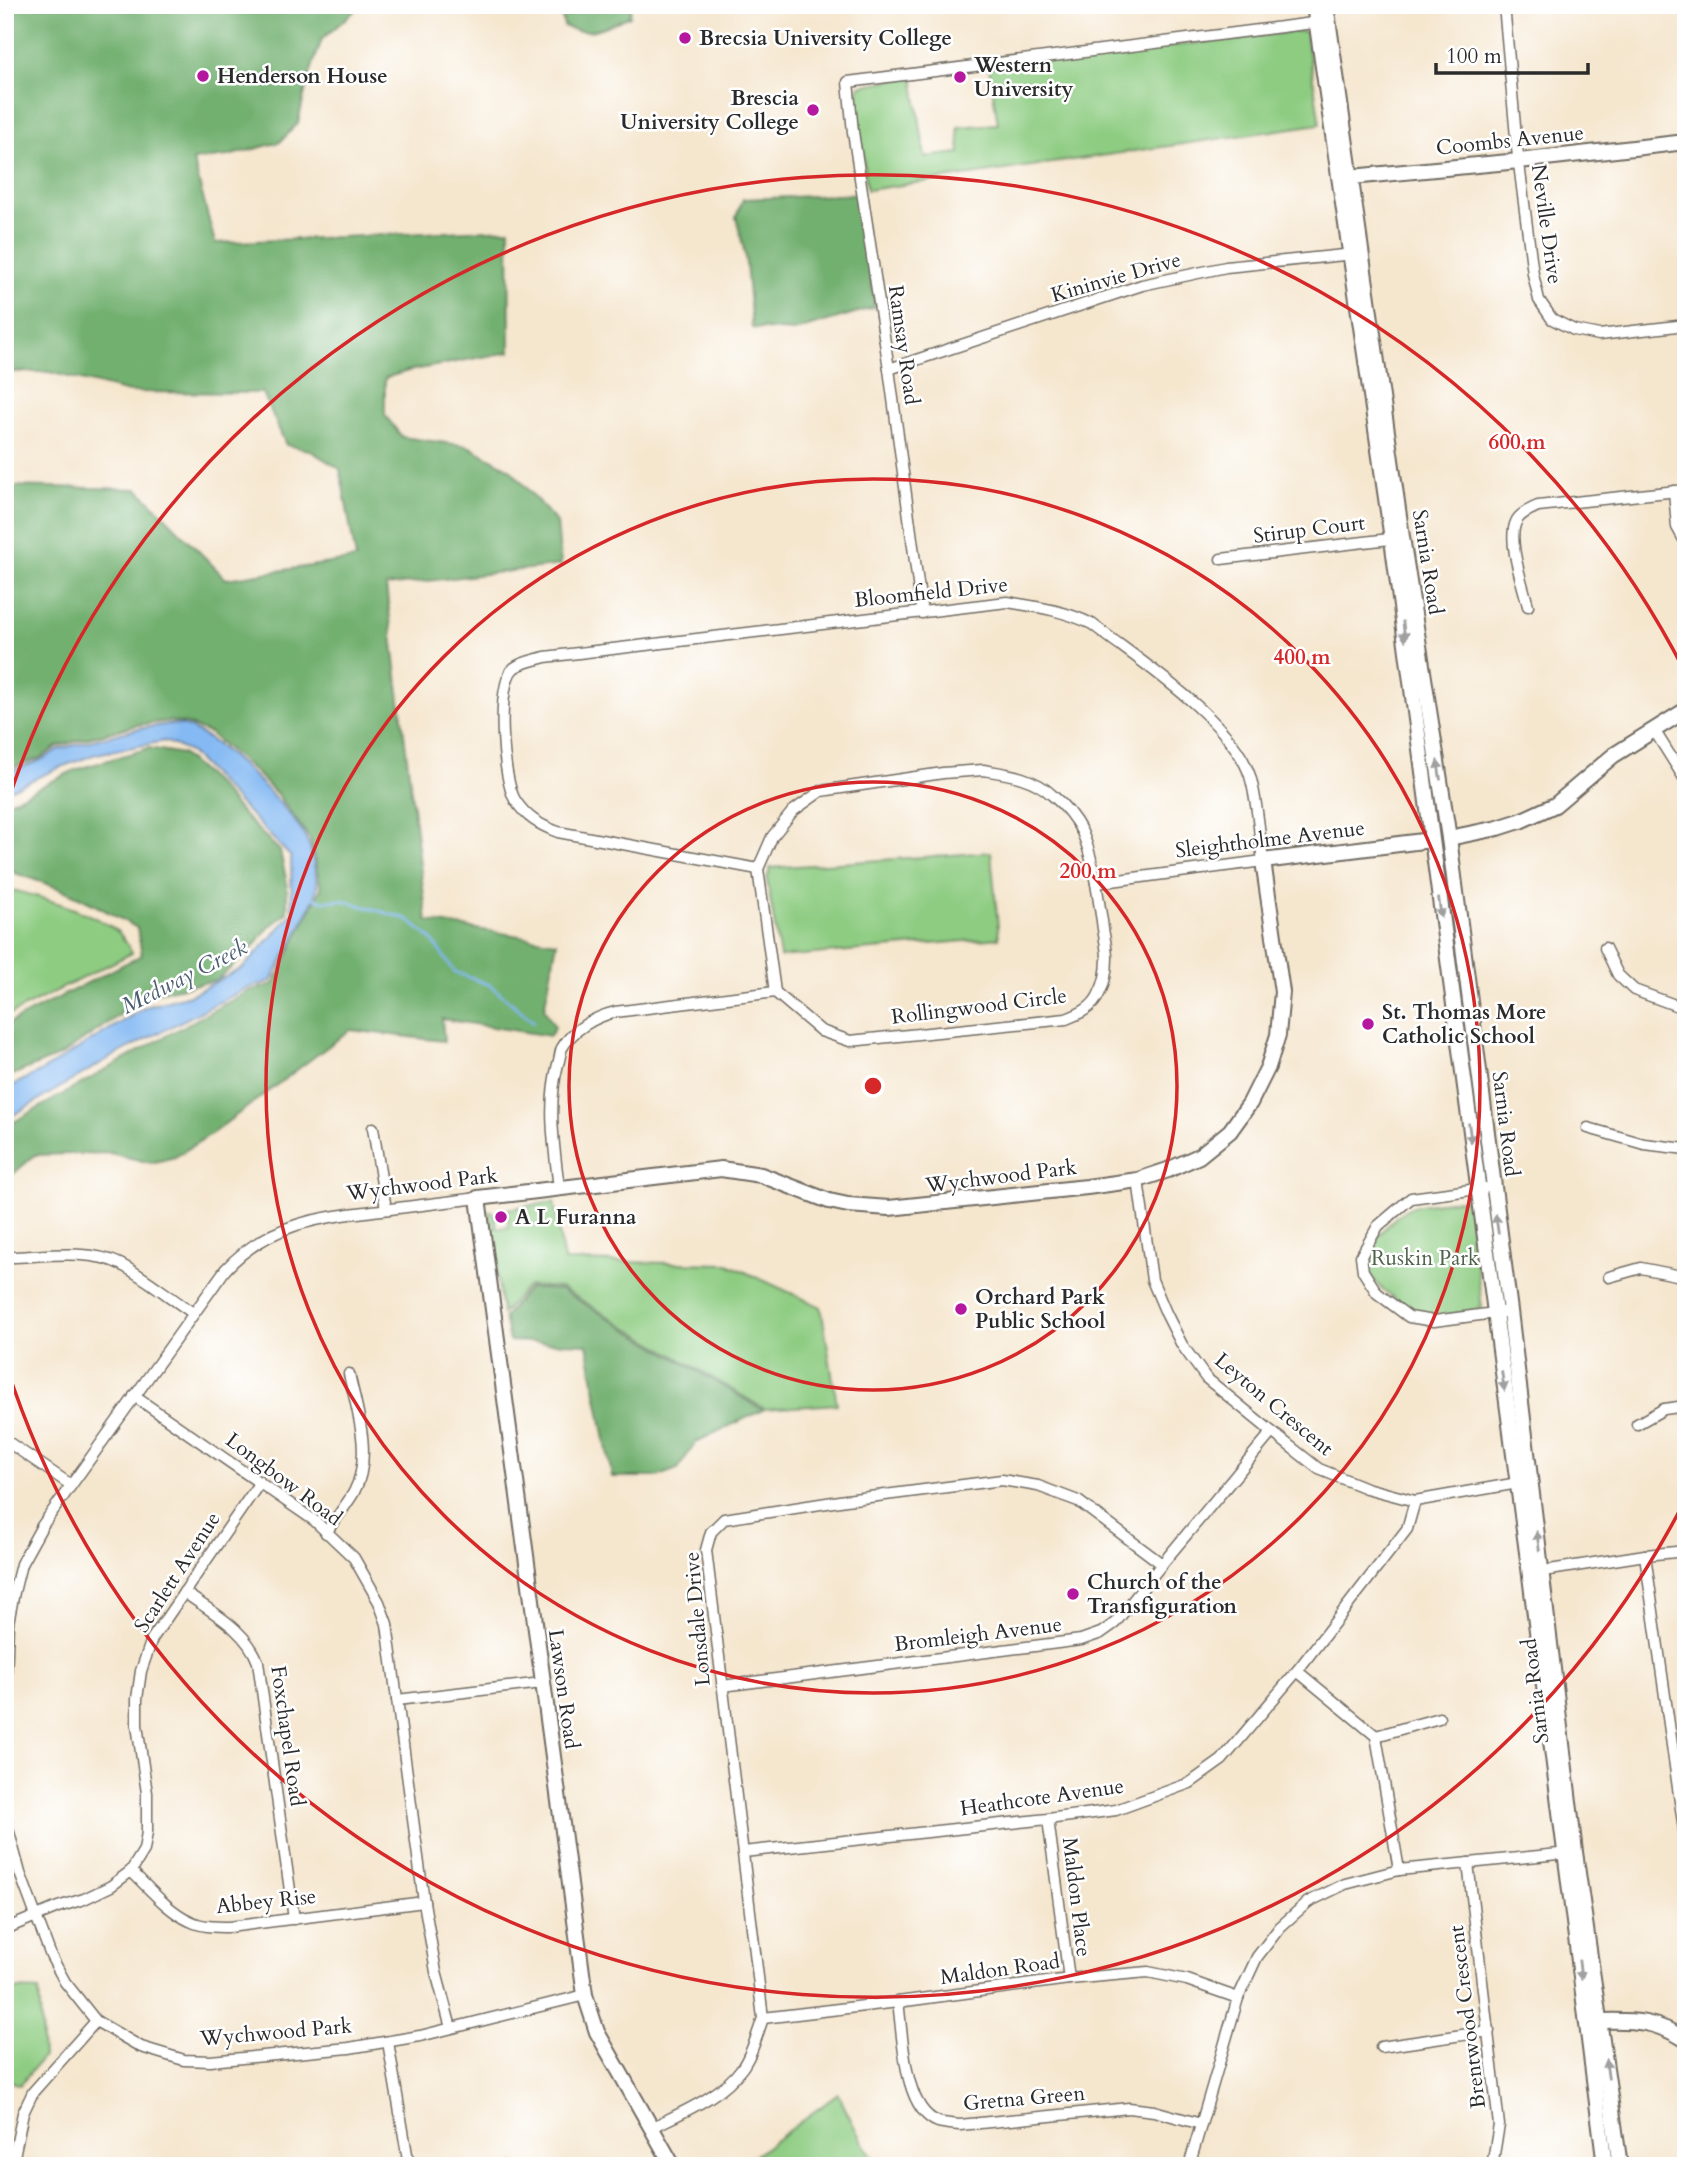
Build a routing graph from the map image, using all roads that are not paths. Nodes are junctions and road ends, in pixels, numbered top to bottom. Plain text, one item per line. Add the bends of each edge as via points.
1 (1314, 5) edge
2 (1326, 5) edge
3 (1504, 5) edge
4 (1323, 22) junction
5 (1686, 142) edge
6 (1519, 161) junction
7 (1345, 178) junction
8 (1356, 254) junction
9 (1686, 325) edge
10 (888, 369) junction
11 (1686, 490) edge
12 (1674, 491) junction
13 (1397, 538) junction
14 (1686, 543) edge
15 (1221, 559) dead end
16 (1528, 606) dead end
17 (922, 613) junction
18 (1686, 710) edge
19 (1654, 730) junction
20 (1686, 781) edge
21 (1449, 838) junction
22 (1431, 840) junction
23 (1263, 861) junction
24 (758, 869) junction
25 (1096, 883) junction
26 (1605, 948) dead end
27 (775, 992) junction
28 (1686, 1009) edge
29 (373, 1128) dead end
30 (1588, 1128) dead end
31 (1686, 1149) edge
32 (1138, 1180) junction
33 (559, 1188) junction
34 (1485, 1188) junction
35 (478, 1198) junction
36 (386, 1209) junction
37 (11, 1257) dead end
38 (1686, 1277) edge
39 (1609, 1278) dead end
40 (1510, 1311) junction
41 (193, 1312) junction
42 (1494, 1313) junction
43 (349, 1374) dead end
44 (134, 1396) junction
45 (1686, 1406) edge
46 (1637, 1424) dead end
47 (1272, 1432) junction
48 (5, 1440) edge
49 (260, 1482) junction
50 (1518, 1483) junction
51 (71, 1485) junction
52 (1415, 1501) junction
53 (326, 1532) junction
54 (1686, 1551) edge
55 (1645, 1555) junction
56 (1162, 1563) junction
57 (1536, 1572) junction
58 (184, 1592) junction
59 (1297, 1671) junction
60 (542, 1683) junction
61 (722, 1686) junction
62 (397, 1700) junction
63 (5, 1712) edge
64 (1439, 1718) dead end
65 (1376, 1736) junction
66 (5, 1803) edge
67 (1048, 1819) junction
68 (1686, 1844) edge
69 (743, 1852) junction
70 (1571, 1853) junction
71 (1468, 1863) junction
72 (1399, 1870) junction
73 (131, 1871) junction
74 (424, 1902) junction
75 (36, 1916) junction
76 (294, 1919) junction
77 (5, 1929) edge
78 (1069, 1979) junction
79 (585, 1995) junction
80 (1238, 1998) junction
81 (898, 2002) junction
82 (763, 2018) junction
83 (96, 2021) junction
84 (1601, 2021) junction
85 (451, 2028) junction
86 (1489, 2031) junction
87 (1686, 2040) edge
88 (388, 2042) junction
89 (1381, 2047) dead end
90 (1201, 2124) junction
91 (651, 2129) junction
92 (12, 2164) edge
93 (26, 2166) edge
94 (410, 2166) edge
95 (488, 2166) edge
96 (503, 2166) edge
97 (673, 2166) edge
98 (1189, 2166) edge
99 (1492, 2166) edge
100 (1605, 2166) edge
101 (1620, 2166) edge

1 - 4 main road, Sarnia Road
2 - 4 main road, Sarnia Road
3 - 6 street, Neville Drive
4 - 7 main road, Sarnia Road
4 - 10 street, Ramsay Road via 849,82
5 - 6 main road, Coombs Avenue
6 - 7 main road, Coombs Avenue
6 - 9 street, Neville Drive via 1533,274 1539,300 1552,319 1573,330 1599,335
7 - 8 main road, Sarnia Road
8 - 10 street, Kininvie Drive via 1226,267 1142,285
8 - 13 main road, Sarnia Road
10 - 17 street, Ramsay Road
11 - 12 street
12 - 14 street via 1677,527
12 - 16 street via 1527,511 1516,520 1513,537
13 - 15 street, Stirup Court
21 -> 13 main road, Sarnia Road
13 -> 22 main road, Sarnia Road
17 - 23 street, Bloomfield Drive via 1007,602 1056,609 1092,624 1197,705 1226,734 1250,774
17 - 24 street, Bloomfield Drive via 545,657 515,668 507,677 502,713 507,781 524,813 539,825
18 - 19 main road
19 - 20 street
19 - 21 main road via 1614,755 1555,805 1499,828
21 - 22 street, Sleightholme Avenue
21 - 34 main road, Sarnia Road
22 - 23 main road, Sleightholme Avenue
22 -> 34 main road, Sarnia Road
23 - 25 street, Sleightholme Avenue
23 - 32 main road, Bloomfield Drive via 1282,992 1279,1031 1268,1067 1230,1130 1199,1156
24 - 25 street, Rollingwood Circle via 783,822 821,791 983,770 1018,776 1051,793 1081,830
24 - 27 street
25 - 27 street, Rollingwood Circle via 1107,956 1105,979 1085,1012 1066,1019 850,1041 821,1031
26 - 28 street via 1618,975 1634,990
27 - 33 street via 615,1012 597,1017 579,1030 561,1049 552,1103
29 - 36 street
30 - 31 street via 1644,1144
32 - 33 main road, Wychwood Park via 889,1208 829,1201 761,1175 721,1169
32 - 47 street, Leyton Crescent via 1152,1280 1182,1345 1206,1378
33 - 35 main road, Wychwood Park
40 -> 34 main road, Sarnia Road
34 - 42 main road, Sarnia Road
34 - 42 street via 1411,1198 1378,1226 1361,1256 1363,1271 1377,1293 1409,1317 1434,1321
35 - 36 street, Wychwood Park
35 - 60 main road, Lawson Road
36 - 41 street, Wychwood Park via 328,1216 269,1235 238,1256
37 - 41 street via 73,1255 119,1263
38 - 39 street via 1642,1268
40 - 42 street
57 -> 40 main road, Sarnia Road
41 - 44 street, Wychwood Park
42 -> 50 main road, Sarnia Road
43 - 53 street via 363,1459 354,1491
44 - 49 street, Longbow Road
44 - 51 street, Wychwood Park
45 - 46 street via 1664,1409
47 - 52 street, Leyton Crescent via 1319,1469
47 - 56 street, Bromleigh Avenue
48 - 51 street
49 - 53 street, Longbow Road
49 - 58 street, Scarlett Avenue
50 - 52 street, Leyton Crescent
50 - 57 main road, Sarnia Road
51 - 63 street, Wychwood Park via 21,1564 8,1623
52 - 59 street, Heathcote Avenue via 1407,1529
53 - 62 street, Longbow Road via 354,1558 379,1602 387,1624
54 - 55 street
55 - 57 street
55 - 68 street
56 - 61 street, Bromleigh Avenue via 1115,1623 1081,1640
56 - 61 street, Lonsdale Drive via 1077,1501 1038,1486 1002,1480 724,1519 711,1532 706,1550
57 - 70 main road, Sarnia Road
58 - 73 street, Scarlett Avenue via 152,1639 141,1671 137,1725 147,1793 147,1832 144,1850
58 - 76 street, Foxchapel Road via 254,1649
59 - 65 street
59 - 67 street, Heathcote Avenue via 1222,1760 1190,1783 1116,1810
60 - 62 street
60 - 79 main road, Lawson Road
61 - 69 street, Lonsdale Drive
62 - 74 street, Longbow Road
64 - 65 street
65 - 72 street
66 - 75 street, Wychwood Park via 20,1873
67 - 69 street, Heathcote Avenue
67 - 78 street, Maldon Place
69 - 82 street, Lonsdale Drive
70 - 71 street
70 - 84 main road, Sarnia Road
70 -> 100 main road, Sarnia Road
71 - 72 street
71 - 86 street, Brentwood Crescent
72 - 80 street via 1345,1884 1308,1902 1280,1927 1257,1957
73 - 75 street via 84,1899
73 - 76 street, Abbey Rise via 170,1907 209,1927
74 - 76 street, Abbey Rise
74 - 85 street, Longbow Road
75 - 77 street
75 - 83 street, Wychwood Park via 51,1956
78 - 80 street, Maldon Road via 1148,1972
78 - 81 street, Maldon Road
79 - 85 street, Wychwood Park
79 - 91 main road, Lawson Road via 597,2032
80 - 90 street
81 - 82 street, Maldon Road
81 - 90 street, Gretna Green via 910,2087 919,2107 937,2121 960,2125 1129,2108
82 - 91 street, Lonsdale Drive via 753,2048 730,2082
83 - 88 street, Wychwood Park via 141,2047 184,2060 253,2058
83 - 92 street via 33,2092 23,2113
84 - 87 main road via 1634,2020 1671,2030
101 -> 84 main road, Sarnia Road
85 - 88 street, Wychwood Park
86 - 89 street
86 - 99 street, Brentwood Crescent via 1499,2125
88 - 94 street
90 - 98 street
91 - 97 main road, Lawson Road
92 - 93 street
95 - 96 street

